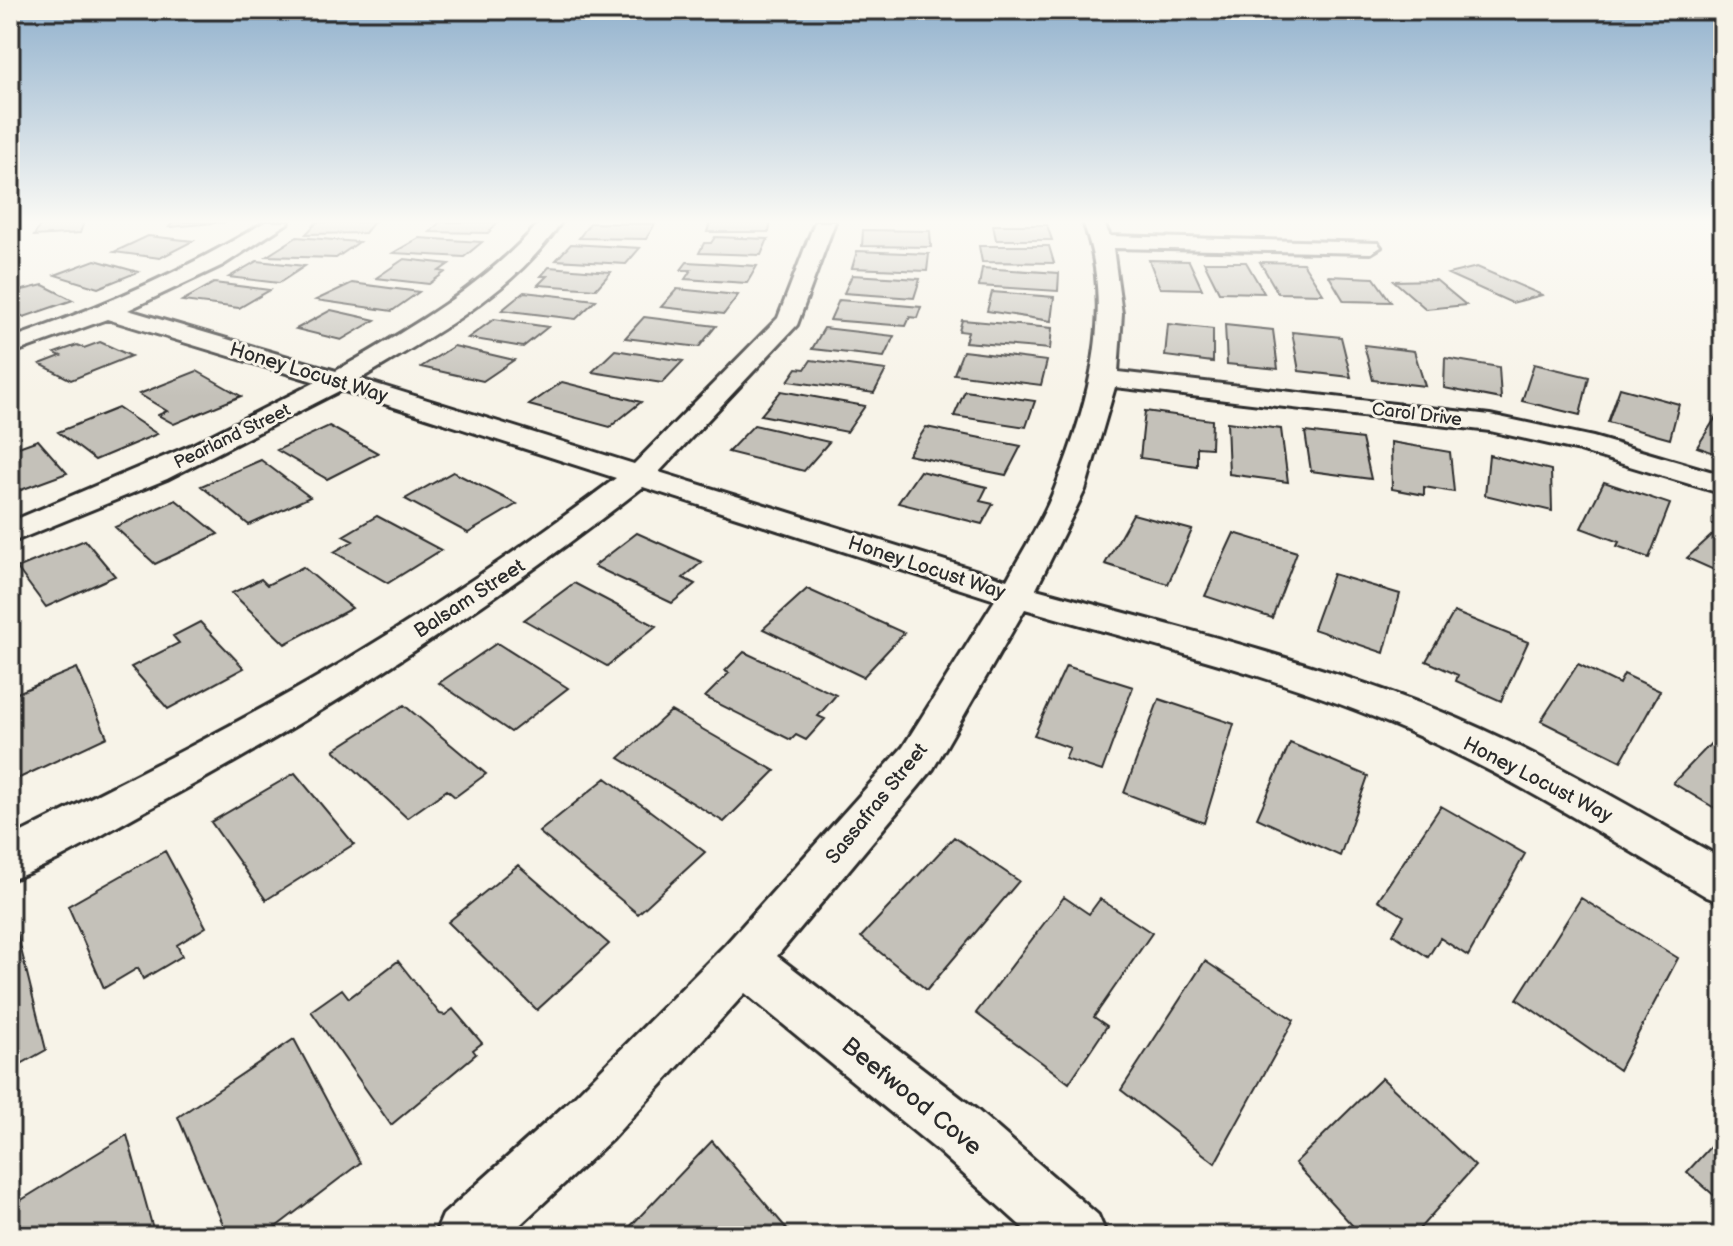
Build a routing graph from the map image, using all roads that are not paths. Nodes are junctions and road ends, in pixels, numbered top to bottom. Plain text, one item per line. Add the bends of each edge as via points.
1 (174, 280) edge
2 (492, 280) edge
3 (804, 280) edge
4 (1105, 280) edge
5 (105, 311) junction
6 (10, 347) edge
7 (1105, 378) junction
8 (340, 381) junction
9 (640, 475) junction
10 (1723, 485) edge
11 (10, 533) edge
12 (1016, 595) junction
13 (10, 860) edge
14 (1723, 883) edge
15 (743, 960) junction
16 (464, 1236) edge
17 (1077, 1236) edge

1 - 5 street
2 - 8 street, Pearland Street via 455,310
3 - 9 street, Balsam Street via 789,320
4 - 7 street, Sassafras Street via 1110,314
5 - 6 street
5 - 8 street, Honey Locust Way
7 - 10 street, Carol Drive via 1490,423 1598,447
7 - 12 street, Sassafras Street via 1070,490
8 - 9 street, Honey Locust Way
8 - 11 street, Pearland Street via 218,444
9 - 12 street, Honey Locust Way
9 - 13 street, Balsam Street via 537,553 357,671 188,768
12 - 14 street, Honey Locust Way via 1309,677 1421,720 1550,782
12 - 15 street, Sassafras Street via 918,758
15 - 16 street, Sassafras Street via 592,1119
15 - 17 street, Beefwood Cove via 958,1131

